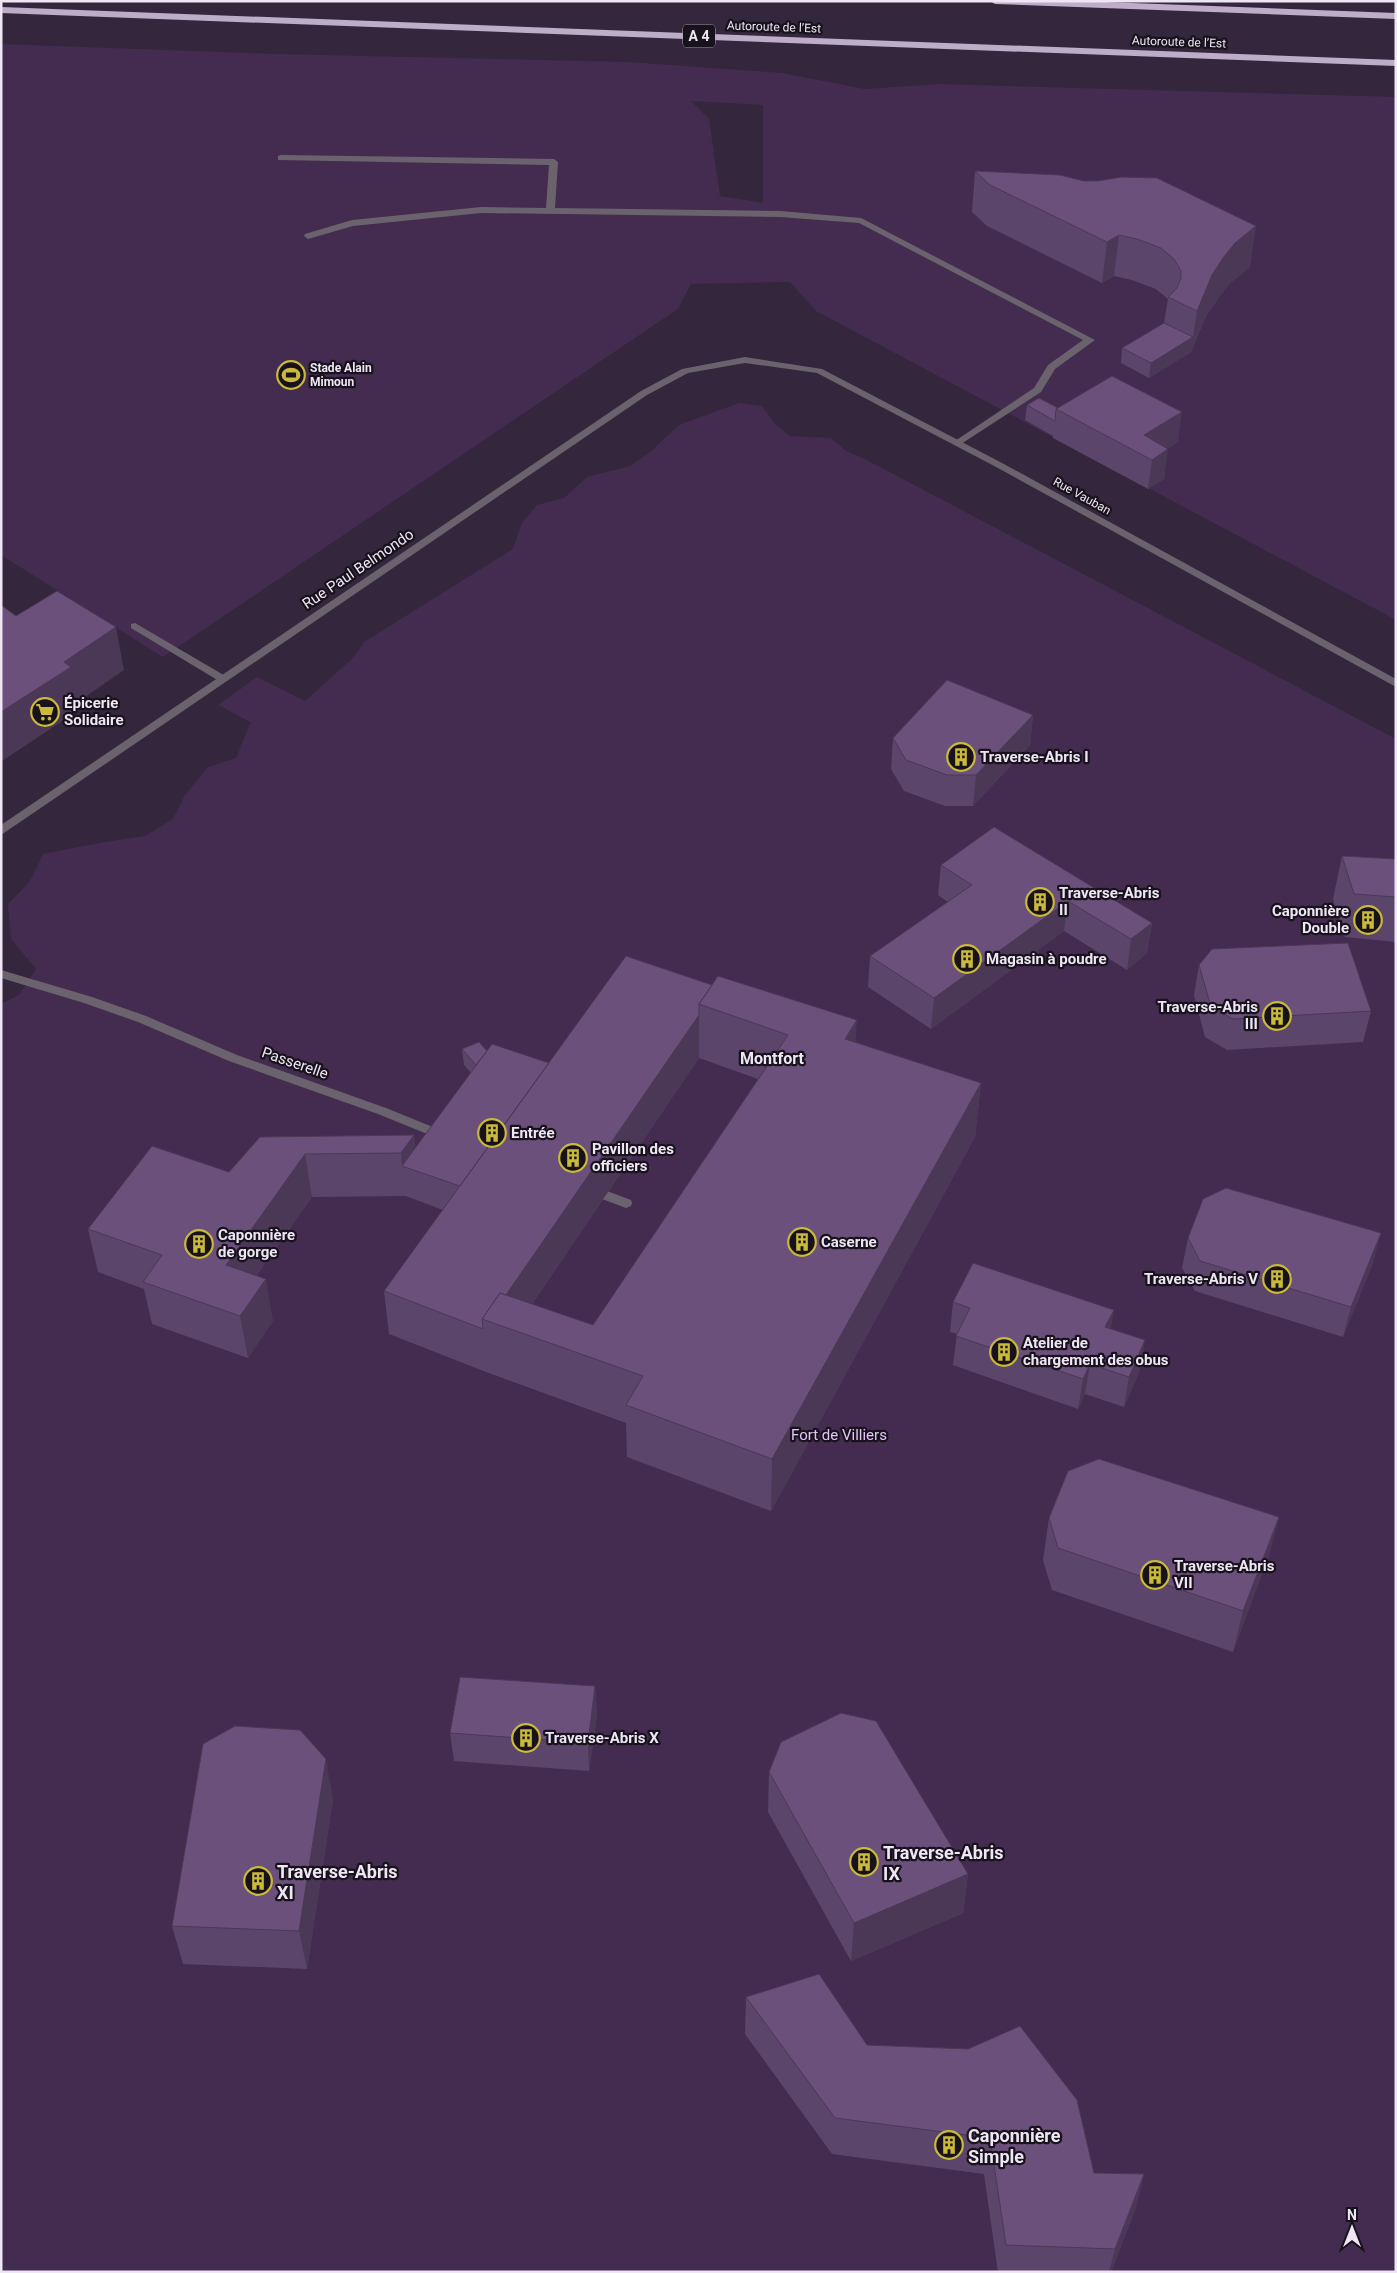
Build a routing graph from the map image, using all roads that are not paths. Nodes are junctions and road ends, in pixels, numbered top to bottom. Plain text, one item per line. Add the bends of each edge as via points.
1 (995, 1) edge
2 (1, 10) edge
3 (1396, 16) edge
4 (1396, 63) edge
5 (281, 158) dead end
6 (550, 211) junction
7 (308, 236) dead end
8 (745, 360) joint
9 (958, 443) junction
10 (135, 626) dead end
11 (223, 679) junction
12 (1396, 684) edge
13 (1, 831) edge
14 (1, 974) edge
15 (441, 1135) edge
16 (607, 1196) dead end
17 (626, 1204) dead end

1 - 3 highway
2 - 4 highway, Autoroute de l’Est / A 4
5 - 6 street via 554,162
6 - 7 street via 481,210 397,218 352,223
6 - 9 street via 780,214 862,221 1090,340 1051,367 1038,390
8 - 9 street, Rue Vauban via 819,370
8 - 11 street, Rue Paul Belmondo via 685,371 644,393
9 - 12 street, Rue Vauban
10 - 11 street
11 - 13 street, Rue Paul Belmondo
14 - 15 street, Passerelle via 142,1019 233,1058
16 - 17 street

